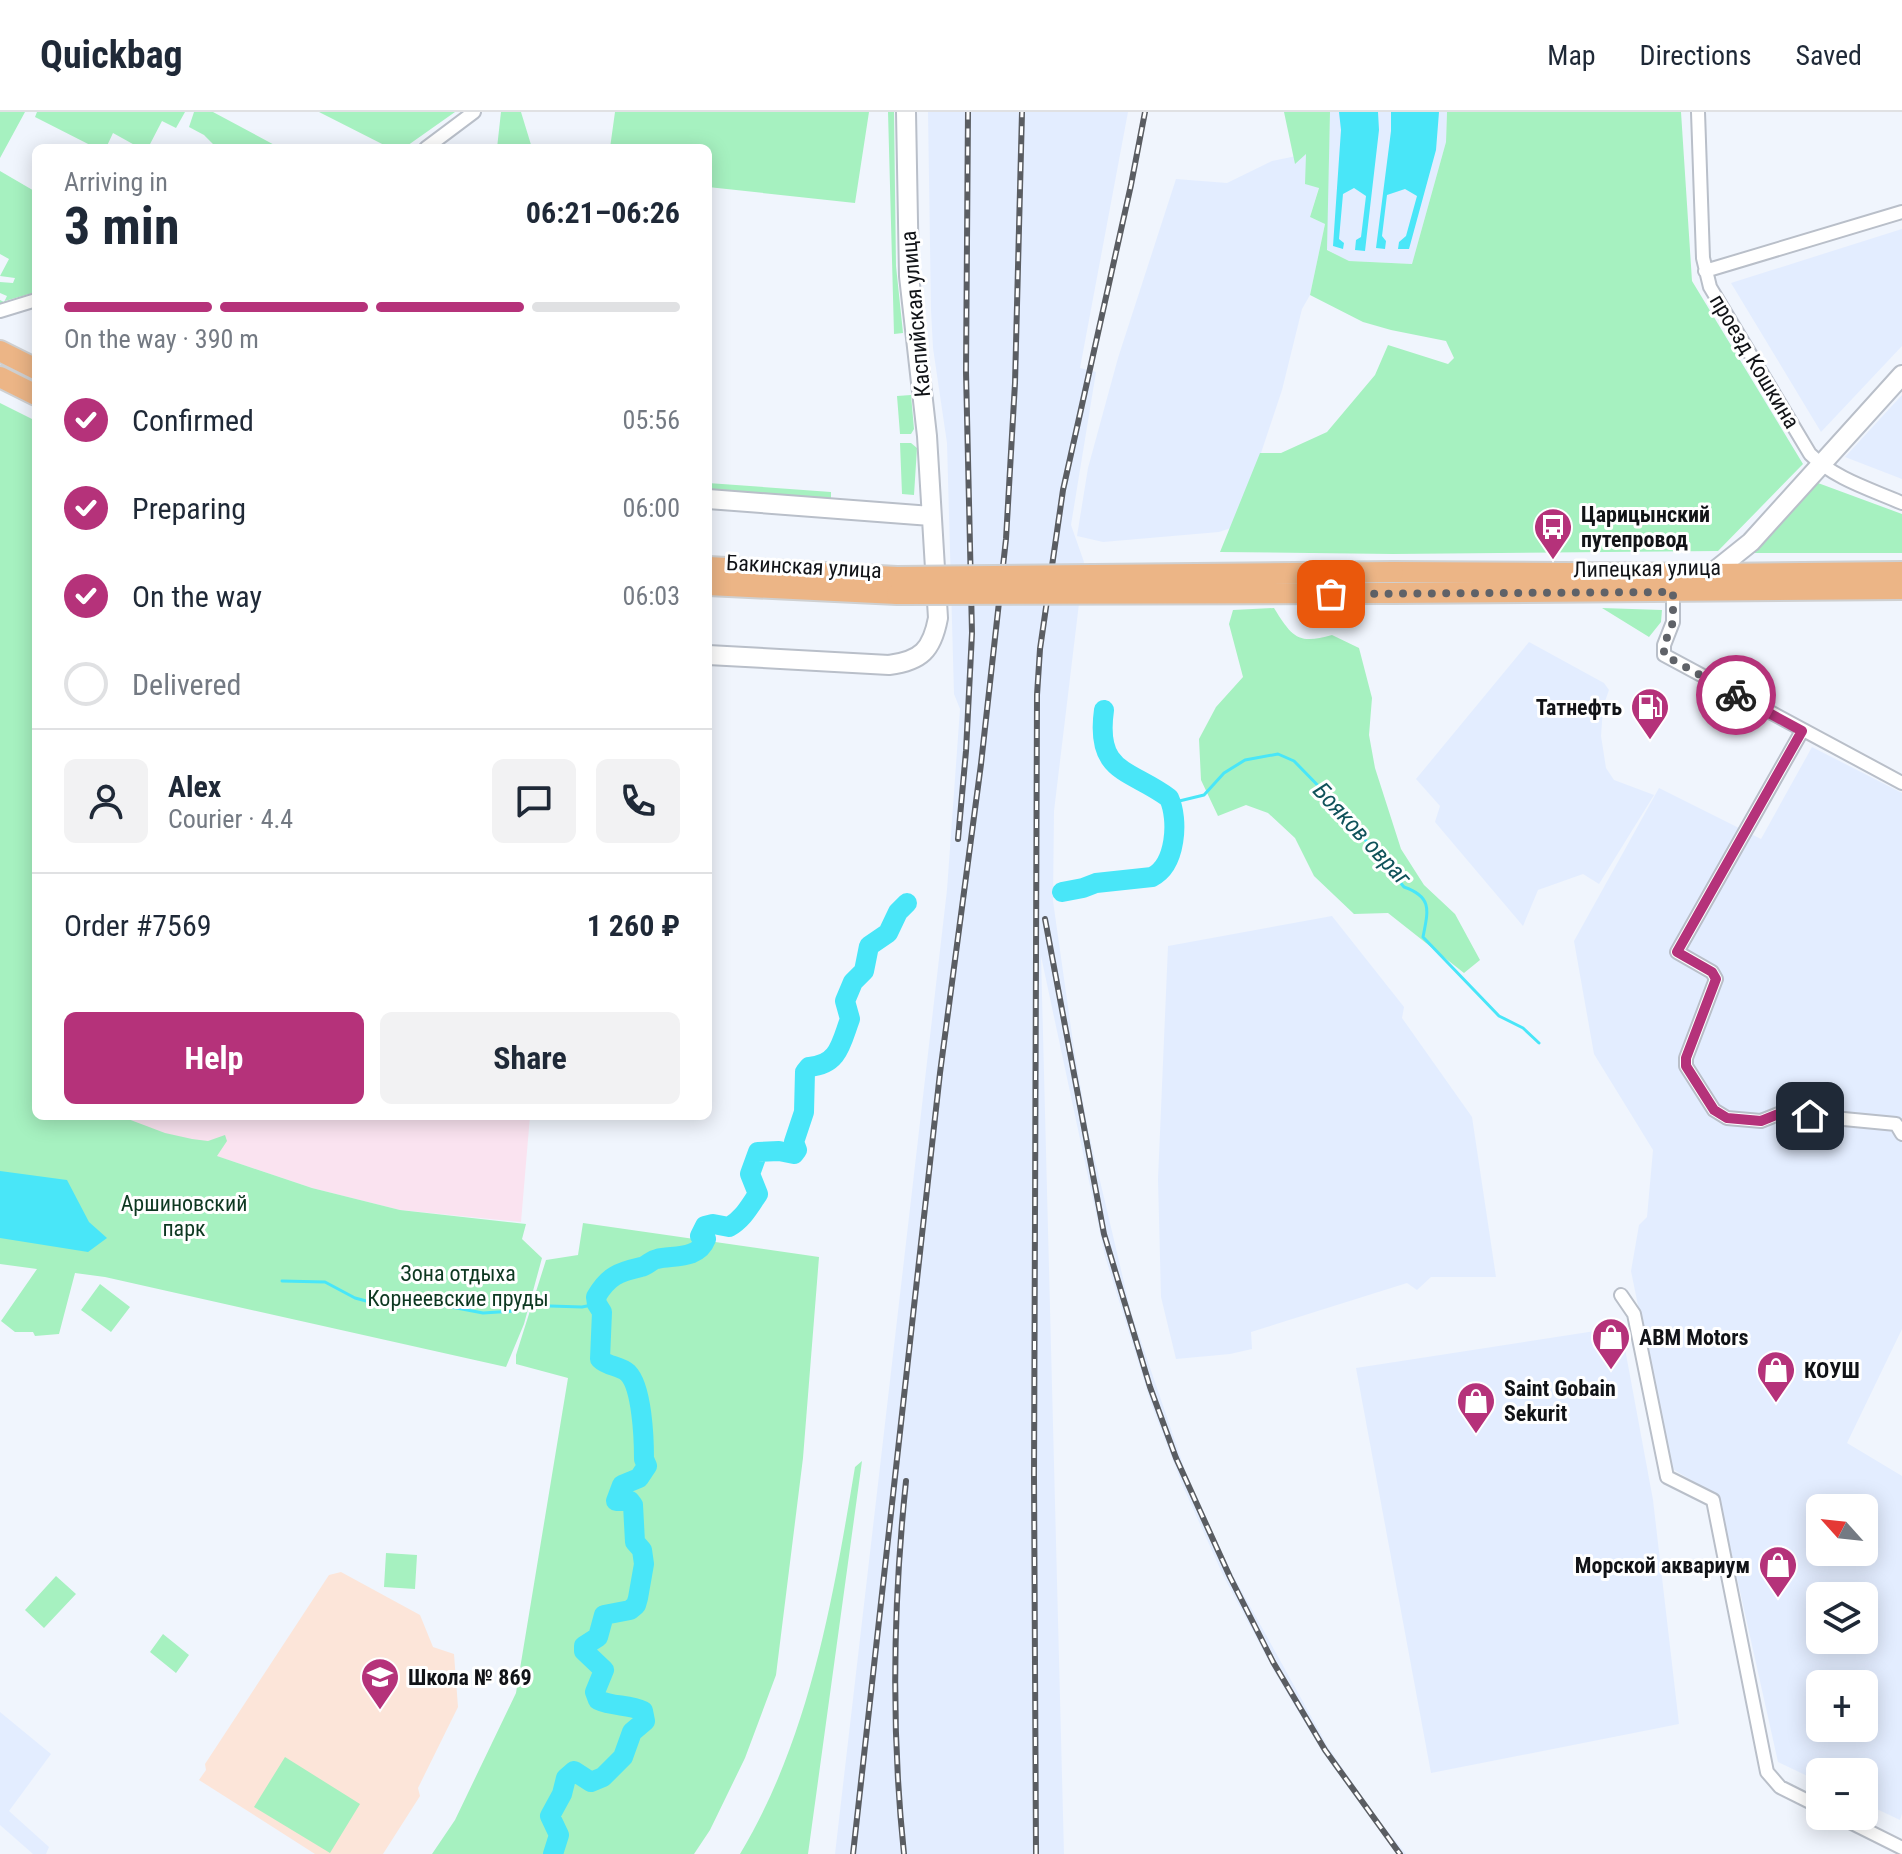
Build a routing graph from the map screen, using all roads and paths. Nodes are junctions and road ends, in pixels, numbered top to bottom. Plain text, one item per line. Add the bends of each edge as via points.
1 (474, 112) edge
2 (906, 112) edge
3 (1698, 112) edge
4 (431, 144) edge
5 (1902, 212) edge
6 (1705, 271) junction
7 (32, 301) edge
8 (0, 311) edge
9 (0, 351) edge
10 (32, 367) edge
11 (1902, 375) edge
12 (0, 377) edge
13 (32, 393) edge
14 (1821, 465) junction
15 (712, 499) edge
16 (1902, 503) edge
17 (931, 516) junction
18 (1751, 542) junction
19 (712, 567) edge
20 (1902, 572) edge
21 (1711, 574) junction
22 (1766, 574) junction
23 (712, 585) edge
24 (897, 586) junction
25 (1902, 589) edge
26 (1673, 592) junction
27 (712, 655) edge
28 (1802, 731) junction
29 (1902, 783) edge
30 (1902, 1134) edge
31 (1621, 1295) dead end
32 (1806, 1800) edge
33 (1866, 1830) edge
34 (1902, 1848) edge

1 - 4 street
2 - 17 main road, Каспийская улица via 909,276
3 - 6 street, проезд Кошкина
5 - 6 street
6 - 14 street, проезд Кошкина
7 - 8 street
9 - 10 main road
11 - 14 main road
12 - 13 main road
14 - 16 street, проезд Кошкина
14 - 18 main road
15 - 17 main road
17 - 27 main road, Каспийская улица via 938,618 934,636 916,659 889,665
18 - 21 main road
18 - 22 main road via 1752,557
19 - 24 main road, Бакинская улица
20 - 22 main road, Липецкая улица
21 - 22 main road, Липецкая улица
21 - 24 main road, Липецкая улица, bridge via 1393,572
23 - 24 main road, Бакинская улица
24 - 26 main road, Липецкая улица, bridge
25 - 26 main road, Липецкая улица
26 - 28 street via 1673,622 1664,655
28 - 29 street
28 - 30 street via 1677,952 1716,979 1686,1066 1714,1110 1727,1118 1761,1121 1781,1113 1896,1124
31 - 32 street via 1634,1314 1667,1477 1713,1500 1767,1772 1780,1787
33 - 34 street

